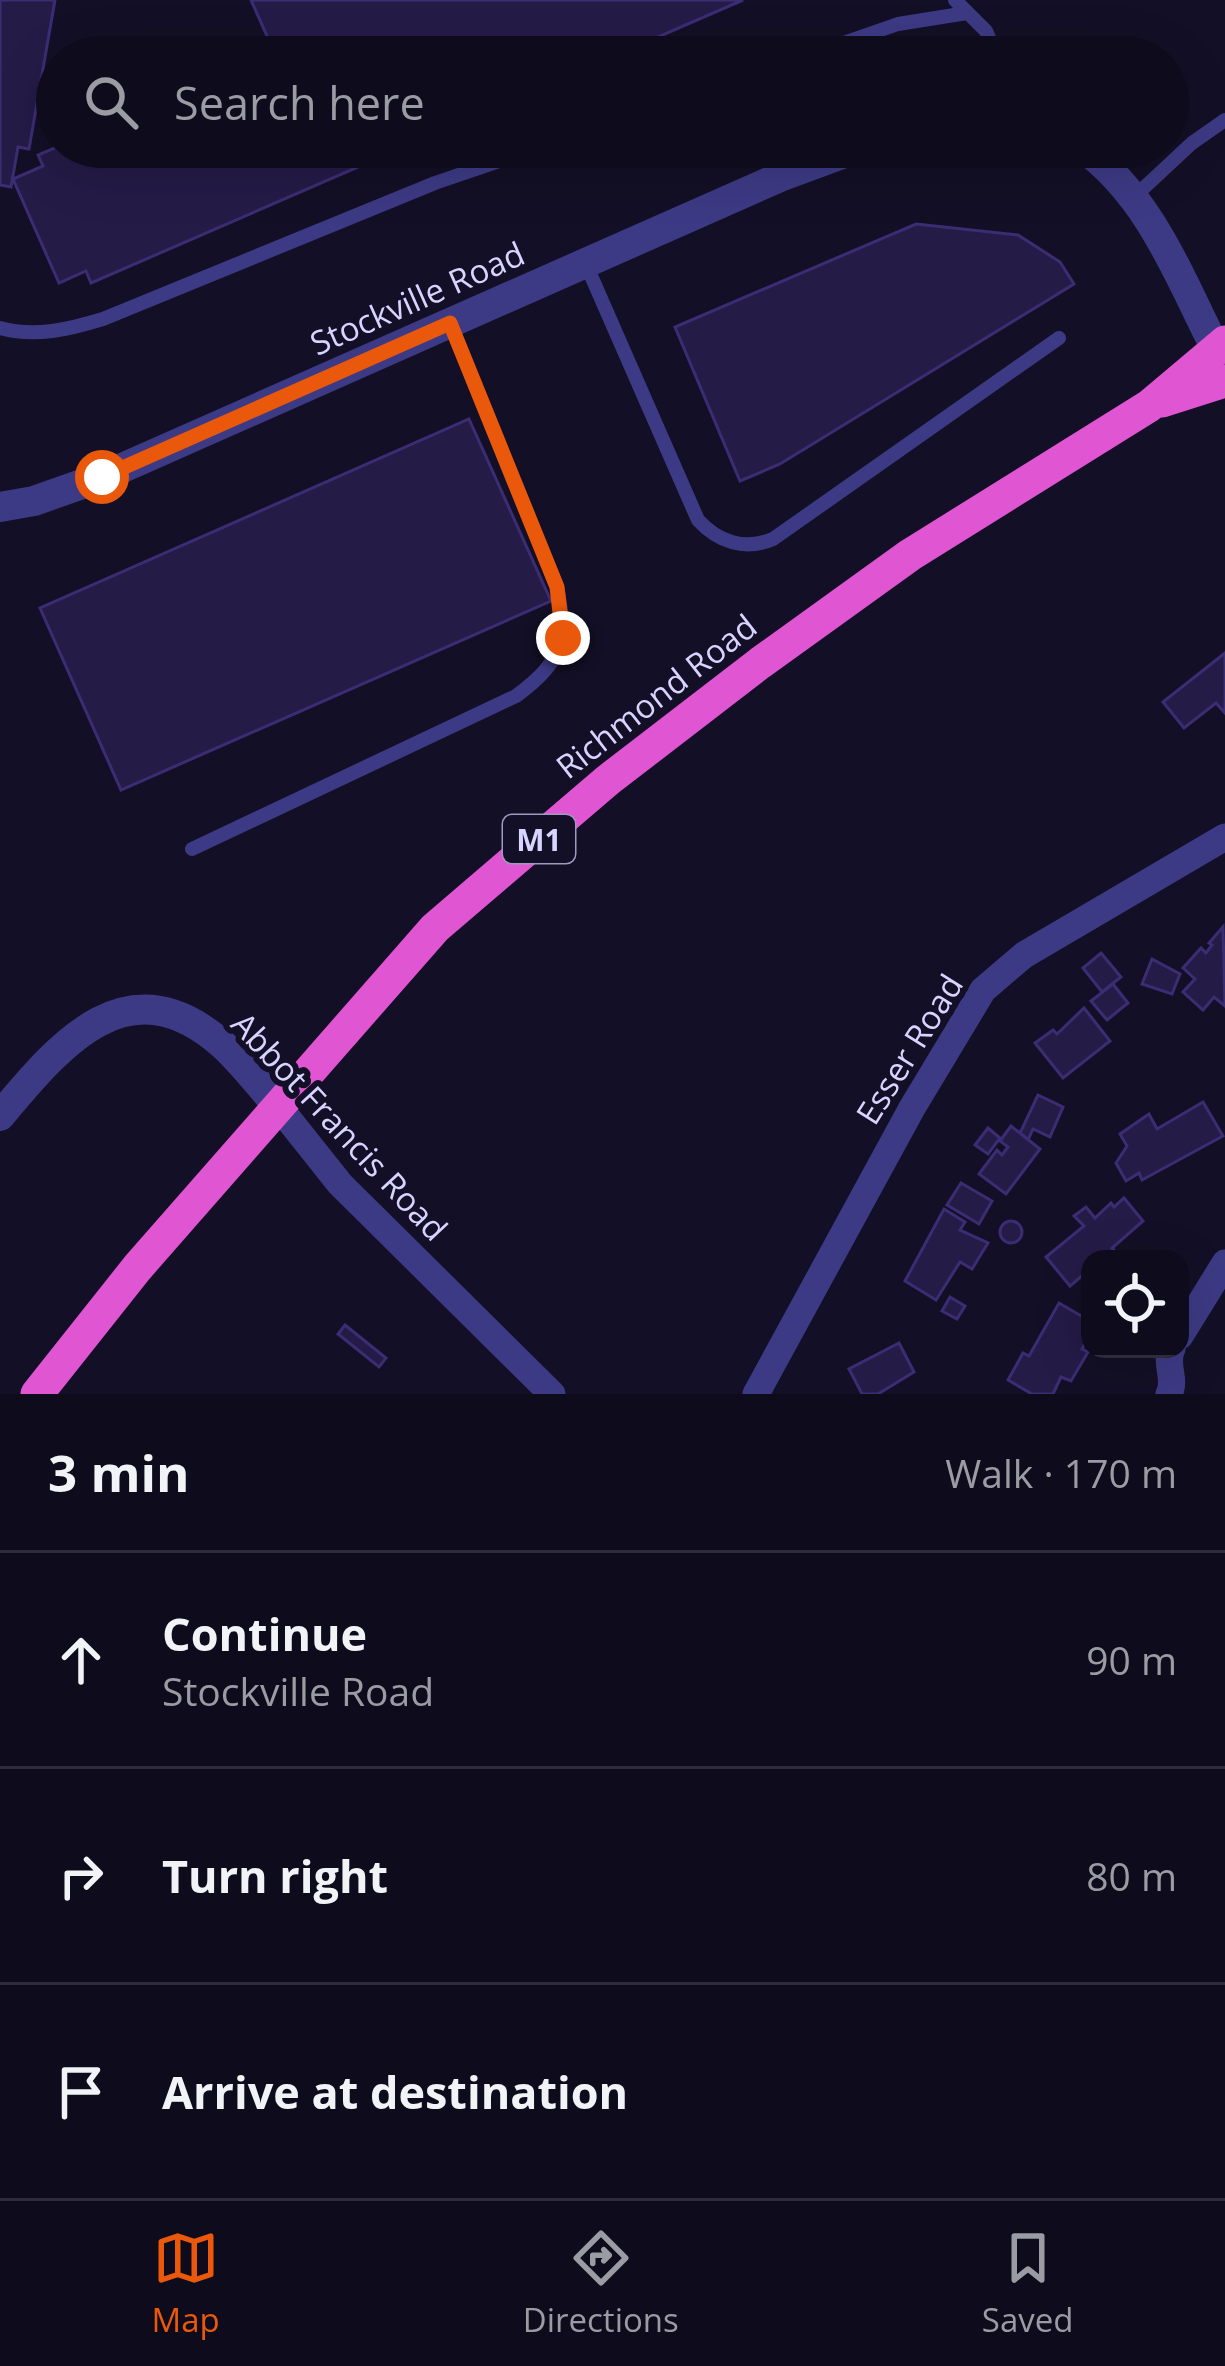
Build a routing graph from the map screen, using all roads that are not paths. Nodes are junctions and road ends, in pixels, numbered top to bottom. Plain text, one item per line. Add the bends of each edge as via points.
1 (955, 0) edge
2 (968, 13) junction
3 (865, 36) edge
4 (988, 36) edge
5 (1225, 120) edge
6 (1189, 146) edge
7 (479, 168) edge
8 (802, 168) edge
9 (1104, 168) edge
10 (1165, 168) edge
11 (1134, 197) junction
12 (585, 262) junction
13 (450, 323) junction
14 (0, 328) edge
15 (1059, 338) dead end
16 (1222, 352) edge
17 (1225, 381) edge
18 (1149, 406) junction
19 (0, 507) edge
20 (1225, 838) edge
21 (192, 849) dead end
22 (278, 1106) junction
23 (0, 1115) edge
24 (1225, 1263) edge
25 (1189, 1321) edge
26 (1167, 1358) edge
27 (37, 1394) edge
28 (552, 1394) edge
29 (756, 1394) edge
30 (1169, 1394) edge

1 - 2 lane
2 - 3 lane
2 - 4 lane
5 - 6 lane
7 - 14 lane via 103,319 40,332
8 - 12 street, Stockville Road
9 - 11 street
10 - 11 lane
11 - 16 street
12 - 13 street, Stockville Road
12 - 15 lane via 698,520 718,538 746,545 773,538
13 - 19 street, Stockville Road via 102,477
13 - 21 lane via 557,587 559,651 516,696
16 - 18 highway, Richmond Road / M1
17 - 18 highway, Richmond Road / M1
18 - 22 highway, Richmond Road / M1 via 910,555 608,780 435,928
20 - 29 street, Esser Road via 1024,955 983,990
22 - 23 street, Abbot Francis Road via 199,1026 167,1011 135,1009 99,1018 70,1039
22 - 27 highway, Richmond Road / M1
22 - 28 street, Abbot Francis Road via 340,1184
24 - 25 street
26 - 30 street

